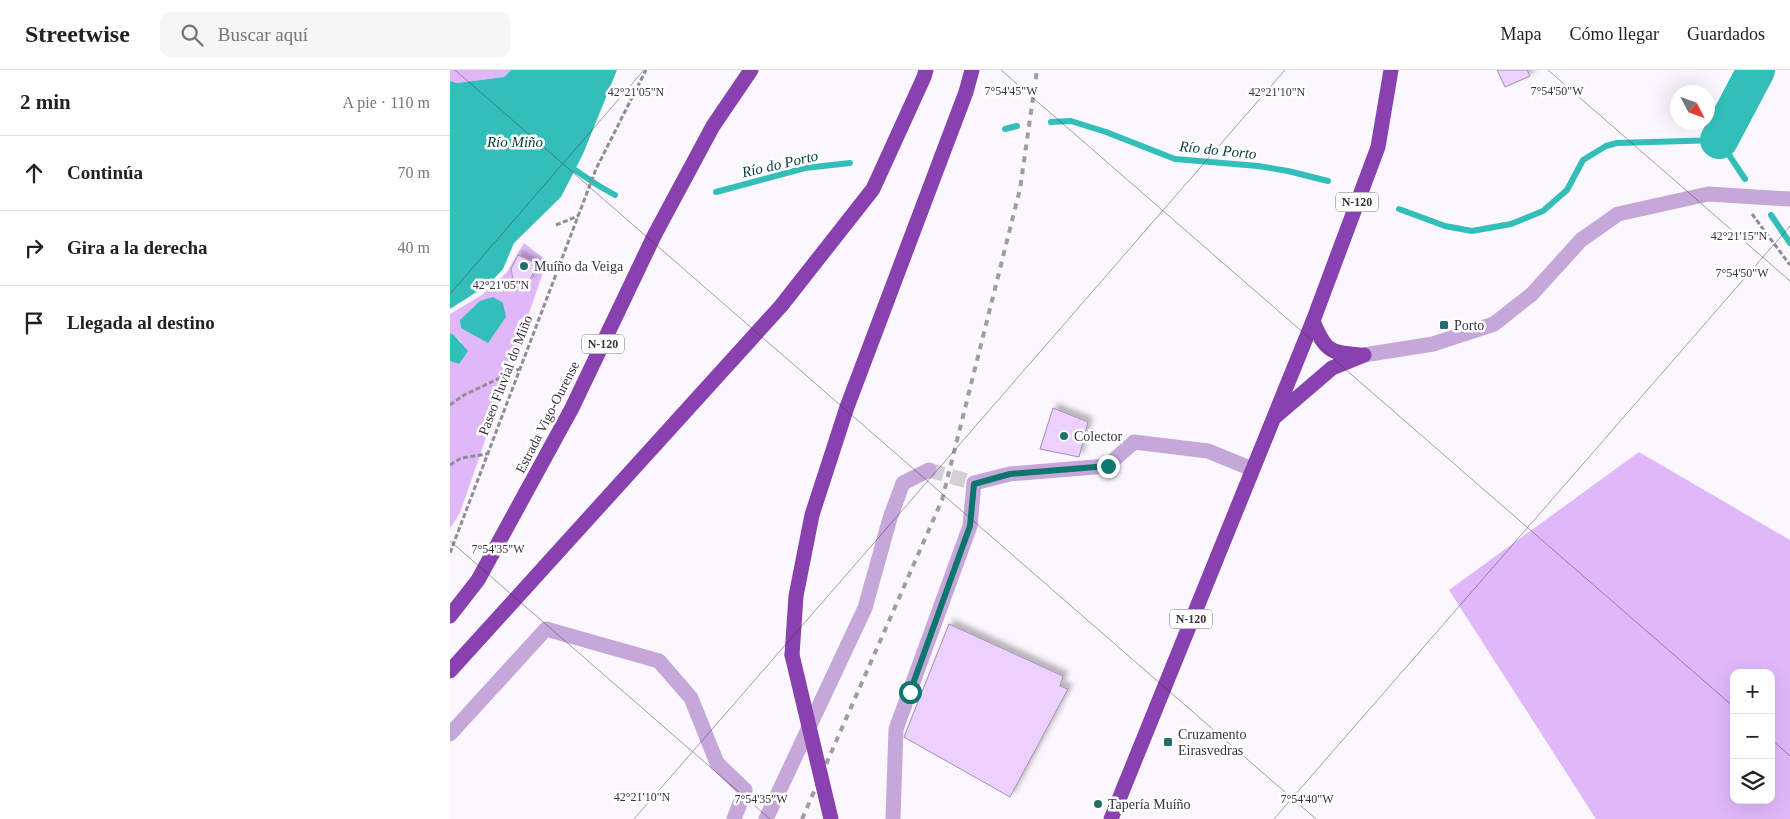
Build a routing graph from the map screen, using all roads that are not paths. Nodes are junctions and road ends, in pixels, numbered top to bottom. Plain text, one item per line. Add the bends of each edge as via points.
1 (751, 70) edge
2 (926, 70) edge
3 (972, 70) edge
4 (1393, 74) edge
5 (1790, 199) edge
6 (1314, 320) junction
7 (1364, 355) junction
8 (1272, 419) junction
9 (1252, 469) junction
10 (929, 470) tunnel mouth
11 (450, 616) edge
12 (450, 671) edge
13 (450, 734) edge
14 (734, 819) edge
15 (766, 819) edge
16 (831, 819) edge
17 (892, 819) edge
18 (1111, 819) edge

1 - 11 highway, Estrada Vigo-Ourense / N-120 via 713,126 655,234 572,408 478,580
2 - 12 highway via 873,190 781,306
3 - 16 highway, bridge via 847,407 812,515 796,596 792,655
4 - 6 highway, N-120 via 1378,146
5 - 7 street via 1708,194 1618,214 1581,240 1532,294 1494,324 1433,344
6 - 7 highway via 1321,340 1330,349 1341,354
6 - 8 highway, N-120
7 - 8 highway via 1332,368
8 - 9 highway, N-120
9 - 17 street via 1208,452 1134,442 1108,466 1010,474 974,484 970,526 896,729
9 - 18 highway, N-120
10 - 15 street via 903,483 864,608
13 - 14 street via 546,629 660,661 691,698 718,763 746,790

